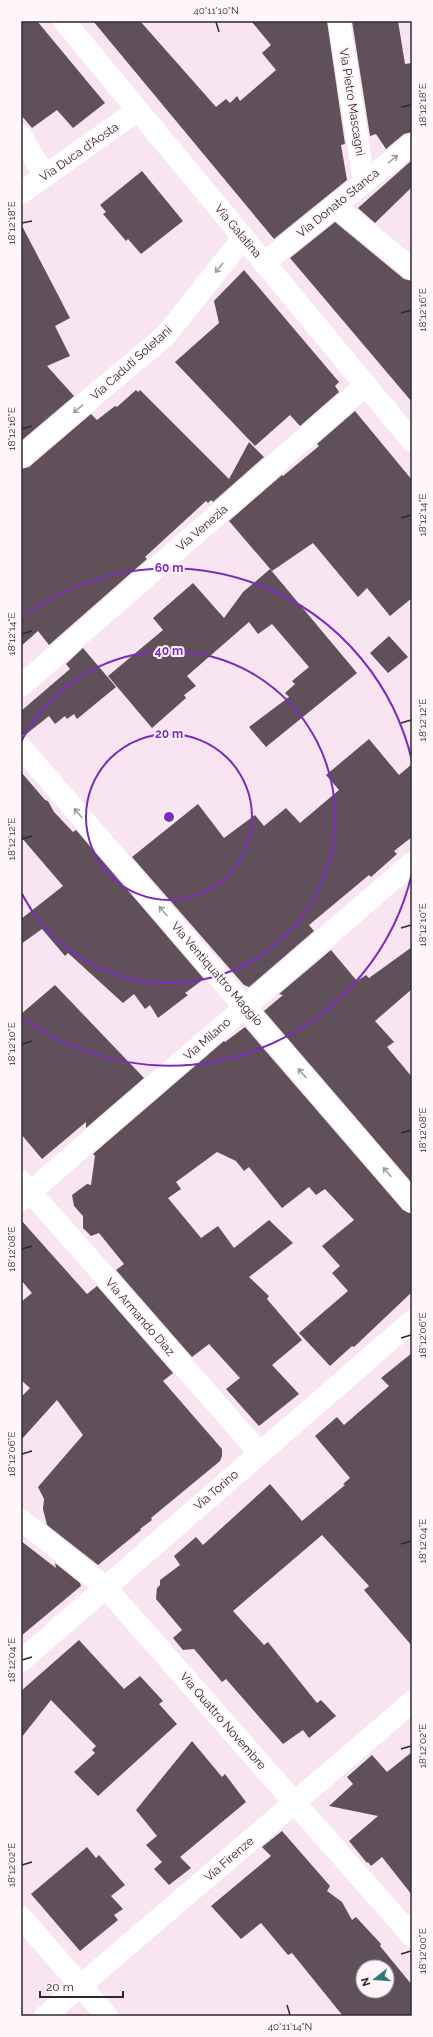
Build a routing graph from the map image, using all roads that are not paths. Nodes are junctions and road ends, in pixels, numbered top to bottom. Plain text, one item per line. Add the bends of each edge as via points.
1 (64, 21) edge
2 (339, 21) edge
3 (138, 110) junction
4 (21, 136) edge
5 (412, 144) edge
6 (45, 176) junction
7 (364, 182) junction
8 (21, 193) edge
9 (336, 206) junction
10 (243, 238) junction
11 (264, 263) junction
12 (412, 269) edge
13 (366, 385) junction
14 (412, 441) edge
15 (21, 457) edge
16 (21, 686) edge
17 (21, 747) edge
18 (412, 863) edge
19 (245, 1007) junction
20 (24, 1191) edge
21 (412, 1202) edge
22 (412, 1321) edge
23 (259, 1452) junction
24 (21, 1520) edge
25 (106, 1587) junction
26 (21, 1661) edge
27 (412, 1702) edge
28 (294, 1803) junction
29 (21, 1917) edge
30 (412, 1936) edge
31 (82, 1985) junction
32 (45, 2016) edge
33 (107, 2016) edge

1 - 3 street, Via Galatina
2 - 7 street, Via Pietro Mascagni
3 - 6 street, Via Duca d'Aosta
3 - 10 street, Via Galatina
4 - 6 street
7 -> 5 street, Via Donato Stanca
6 - 8 street, Via Duca d'Aosta
7 - 9 street, Via Donato Stanca
9 - 11 street, Via Donato Stanca
9 - 12 street
10 - 11 street, Via Galatina
10 -> 15 street, Via Caduti Soletani via 166,335
11 - 13 street, Via Galatina
13 - 14 street, Via Galatina
13 - 16 street, Via Venezia
19 -> 17 street, Via Ventiquattro Maggio
18 - 19 street, Via Milano
19 - 20 street, Via Milano
21 -> 19 street, Via Ventiquattro Maggio
20 - 23 street, Via Armando Diaz
22 - 23 street, Via Torino
23 - 25 street, Via Torino
24 - 25 street, Via Quattro Novembre
25 - 26 street, Via Torino
25 - 28 street, Via Quattro Novembre
27 - 28 street, Via Firenze
28 - 30 street, Via Quattro Novembre
28 - 31 street, Via Firenze
29 - 31 street
31 - 32 street, Via Firenze
31 - 33 street

